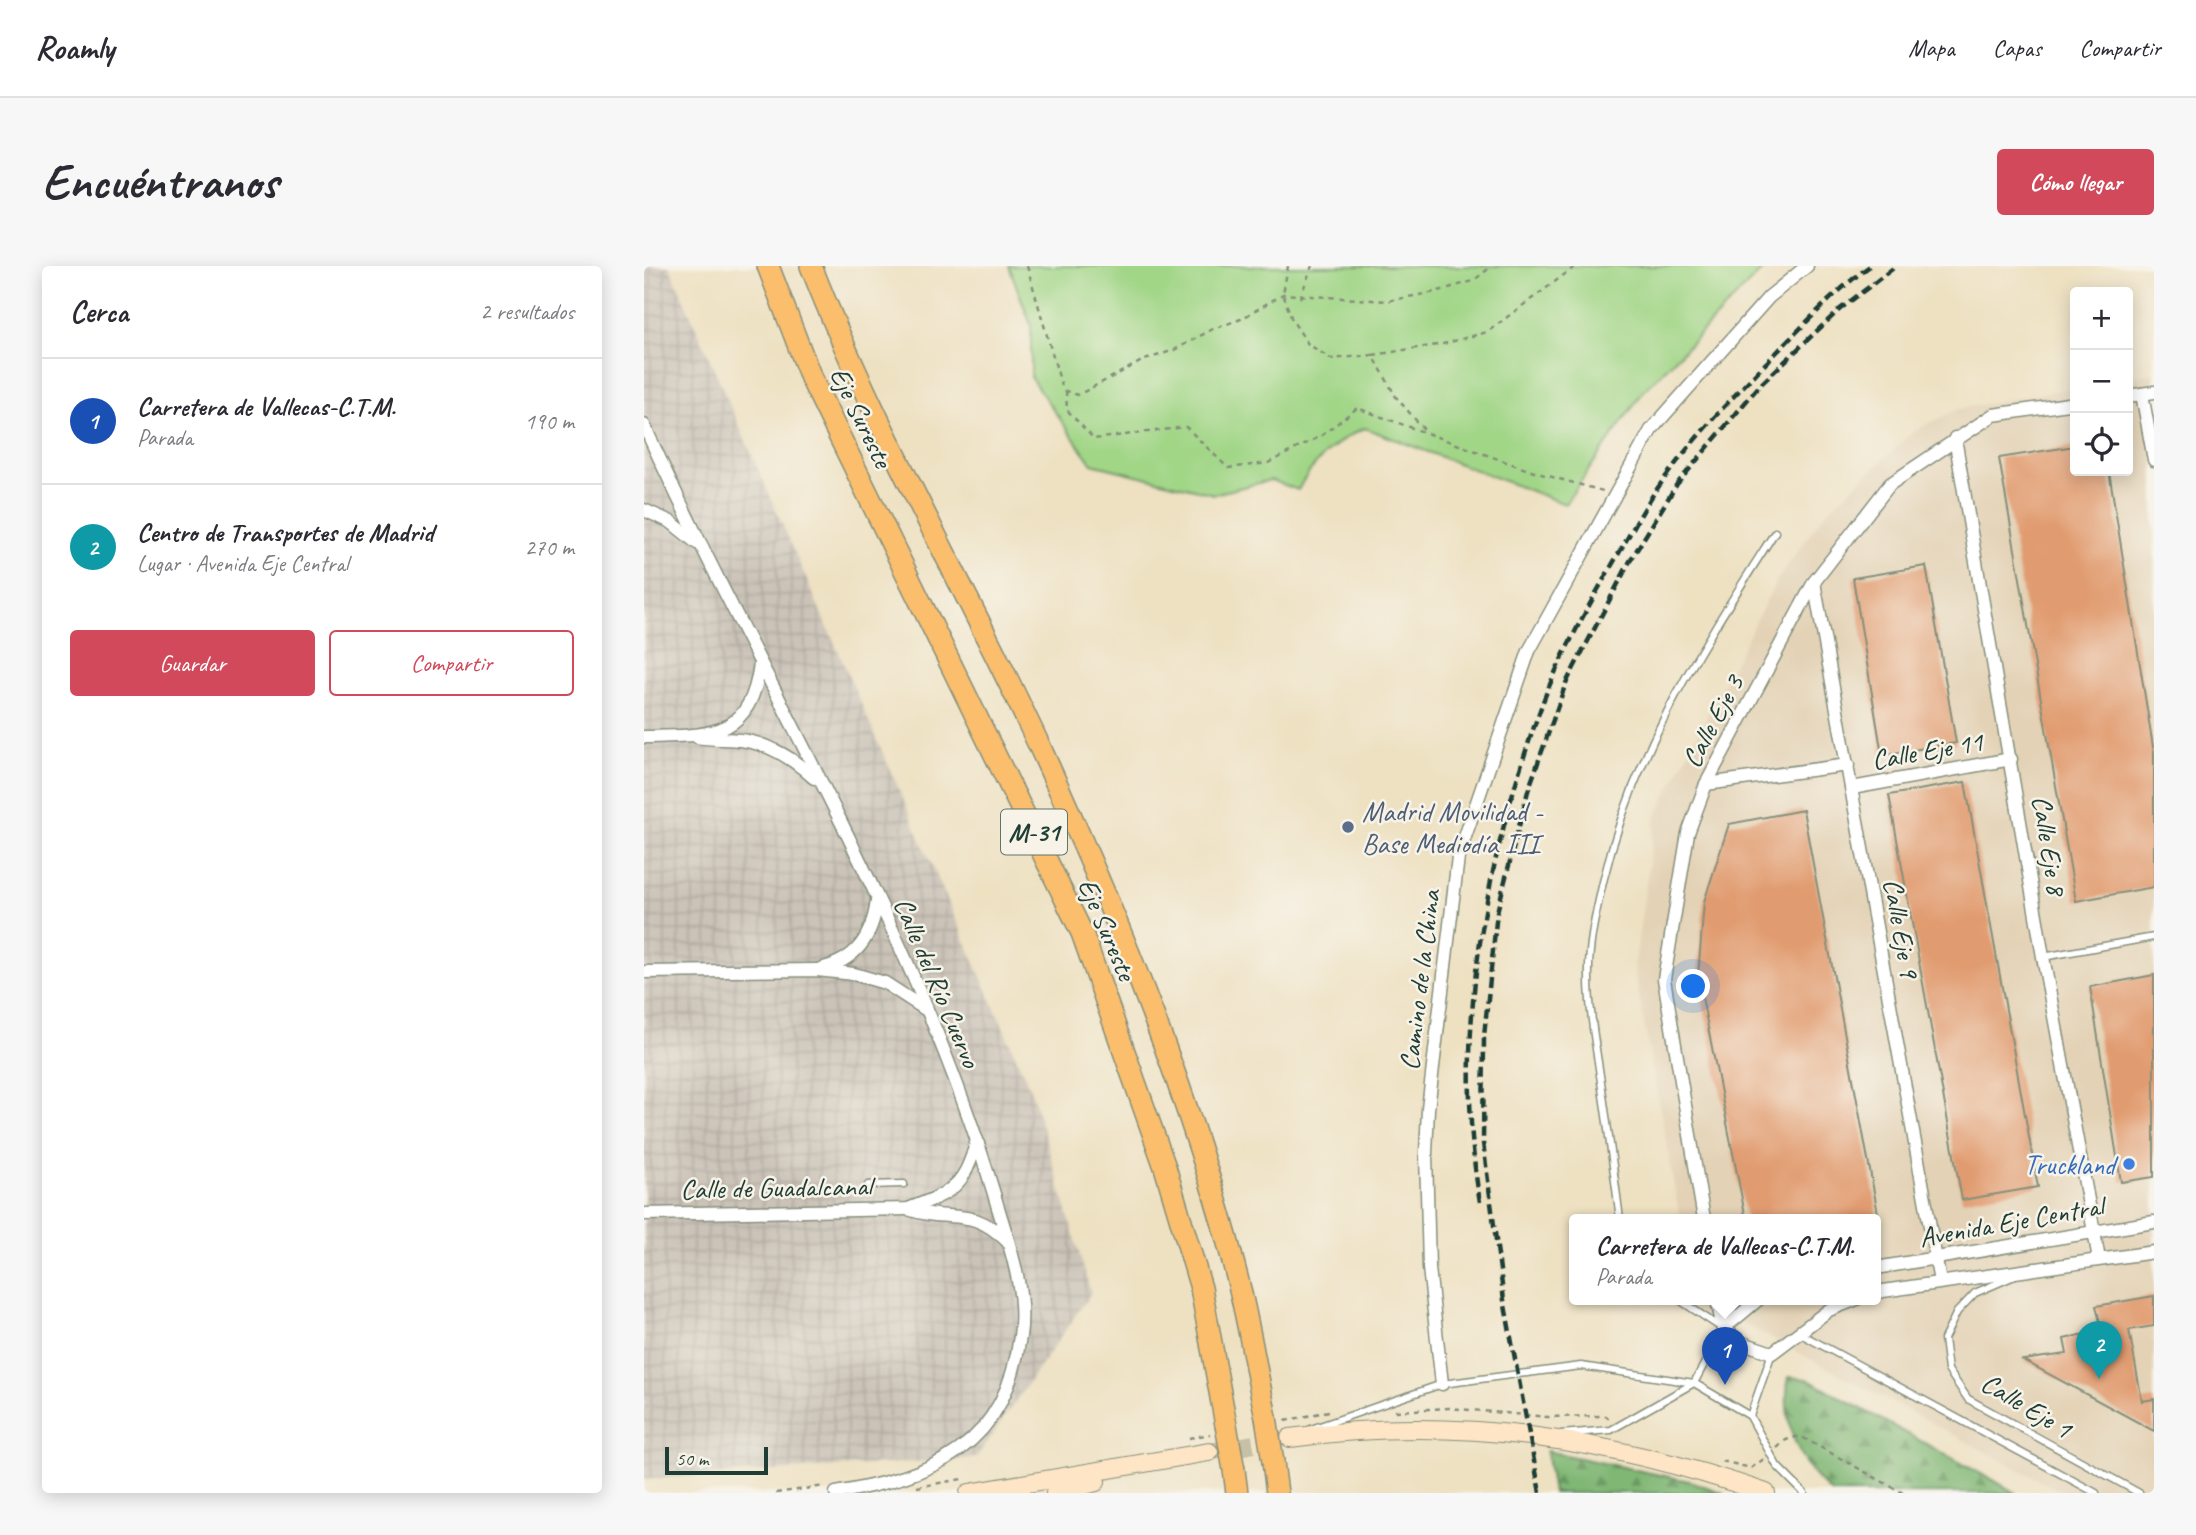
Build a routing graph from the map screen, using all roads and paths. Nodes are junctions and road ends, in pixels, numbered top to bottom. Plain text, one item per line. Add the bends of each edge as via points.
1 (768, 266) edge
2 (811, 266) edge
3 (1029, 266) edge
4 (1288, 266) edge
5 (1312, 266) edge
6 (1492, 266) edge
7 (1576, 266) edge
8 (1807, 266) edge
9 (1283, 294) junction
10 (1300, 298) junction
11 (1373, 355) junction
12 (1066, 390) junction
13 (2148, 393) edge
14 (2070, 404) edge
15 (644, 426) edge
16 (1427, 433) junction
17 (1955, 438) junction
18 (644, 450) edge
19 (2154, 460) edge
20 (1616, 494) junction
21 (644, 510) edge
22 (1775, 532) dead end
23 (704, 550) junction
24 (1814, 582) junction
25 (760, 664) junction
26 (693, 736) junction
27 (644, 737) edge
28 (2011, 760) junction
29 (1848, 765) junction
30 (819, 782) junction
31 (1706, 784) junction
32 (1852, 788) junction
33 (877, 901) junction
34 (2154, 937) edge
35 (2043, 957) junction
36 (817, 970) junction
37 (644, 972) edge
38 (928, 1012) junction
39 (977, 1140) junction
40 (904, 1184) dead end
41 (868, 1185) dead end
42 (908, 1209) junction
43 (644, 1214) edge
44 (1619, 1214) edge
45 (1703, 1214) edge
46 (2154, 1222) edge
47 (2094, 1230) junction
48 (1007, 1241) junction
49 (2154, 1252) edge
50 (1935, 1259) junction
51 (2099, 1259) junction
52 (1881, 1267) edge
53 (2022, 1273) junction
54 (1940, 1282) junction
55 (1881, 1291) edge
56 (1687, 1305) edge
57 (1718, 1305) edge
58 (1752, 1305) edge
59 (1842, 1305) edge
60 (1723, 1329) junction
61 (1797, 1332) junction
62 (1772, 1353) junction
63 (1694, 1383) junction
64 (1442, 1384) junction
65 (1385, 1412) dead end
66 (1750, 1416) junction
67 (1611, 1421) dead end
68 (1538, 1436) junction
69 (1290, 1438) joint
70 (1786, 1440) dead end
71 (1209, 1452) tunnel mouth
72 (1191, 1456) junction
73 (834, 1490) edge
74 (776, 1493) edge
75 (970, 1493) edge
76 (1055, 1493) edge
77 (1237, 1493) edge
78 (1277, 1493) edge
79 (1766, 1493) edge
80 (1804, 1493) edge
81 (1903, 1493) edge
82 (2096, 1493) edge
83 (2139, 1493) edge

1 - 77 highway, Eje Sureste / M-31, bridge via 811,378 1082,933 1165,1167 1197,1276
2 - 78 highway, Eje Sureste / M-31, bridge via 840,340 1044,755 1153,1010 1238,1279
3 - 12 path
4 - 9 path
5 - 10 path
6 - 10 path via 1473,281 1387,301
7 - 11 path via 1487,332
8 - 20 street, Camino de la China via 1769,298 1651,430
9 - 10 path
9 - 11 path via 1292,320 1308,344 1331,359
9 - 12 path via 1241,319 1142,361 1077,395
11 - 16 path via 1396,397
12 - 16 path via 1067,410 1094,439 1186,428 1228,468 1268,463 1321,436 1357,408
13 - 19 street
14 - 17 street, Calle Eje 3 via 1993,415
15 - 18 street
15 - 23 street, Calle del Río Cuervo
16 - 20 path via 1534,472
17 - 24 street, Calle Eje 3 via 1890,484
17 - 28 street, Calle Eje 8
20 - 64 street, Camino de la China via 1529,651 1458,857 1426,1153 1429,1268
21 - 23 street via 671,522
22 - 44 lane via 1698,652 1661,720 1629,793 1595,919 1588,975
23 - 25 street, Calle del Río Cuervo
24 - 29 street, Calle Eje 9
24 - 31 street, Calle Eje 3
25 - 26 street via 754,697 741,717 721,730
25 - 30 street, Calle del Río Cuervo
26 - 27 street
26 - 30 street via 769,747
28 - 32 street, Calle Eje 11
28 - 35 street, Calle Eje 8
29 - 31 street, Calle Eje 11
29 - 32 street, Calle Eje 9
30 - 33 street, Calle del Río Cuervo
31 - 45 street, Calle Eje 3 via 1688,833 1664,979
32 - 50 street, Calle Eje 9
33 - 36 street via 872,928 859,949 841,962
33 - 38 street, Calle del Río Cuervo
34 - 35 lane
35 - 47 street, Calle Eje 8
36 - 37 street
36 - 38 street via 869,977 900,991
38 - 39 street, Calle del Río Cuervo
39 - 42 street, Calle de Guadalcanal via 958,1185
39 - 48 street, Calle del Río Cuervo
40 - 41 lane
42 - 43 street, Calle de Guadalcanal
42 - 48 street, Calle de Guadalcanal via 927,1216 971,1217
46 - 47 street, Avenida Eje Central
47 - 50 street, Avenida Eje Central
47 - 51 street, Calle Eje 8
48 - 73 street, Calle del Río Cuervo via 1020,1294 1021,1335 1012,1375 990,1417 953,1457 933,1468 898,1481
49 - 51 street, Avenida Eje Central
50 - 52 street, Avenida Eje Central
50 - 54 street, Calle Eje 9
51 - 53 street, Avenida Eje Central
53 - 54 street, Avenida Eje Central
53 - 83 lane, Calle Eje 1 via 1975,1293 1956,1312 1944,1339 1948,1370 1968,1399
54 - 55 street, Avenida Eje Central
56 - 60 lane
57 - 60 street
58 - 60 street
59 - 61 street
60 - 62 street via 1743,1343
60 - 63 lane
61 - 62 street
61 - 82 lane, Calle Eje 1
62 - 66 lane
63 - 64 lane via 1581,1366
63 - 66 lane
63 - 68 lane via 1611,1430
64 - 69 lane
65 - 67 path via 1450,1408 1547,1417 1606,1416
66 - 80 lane via 1777,1466
68 - 69 main road via 1440,1427 1350,1429
68 - 79 main road via 1602,1446
70 - 81 path via 1800,1436
71 - 72 main road
72 - 75 main road
72 - 76 main road
73 - 74 path

